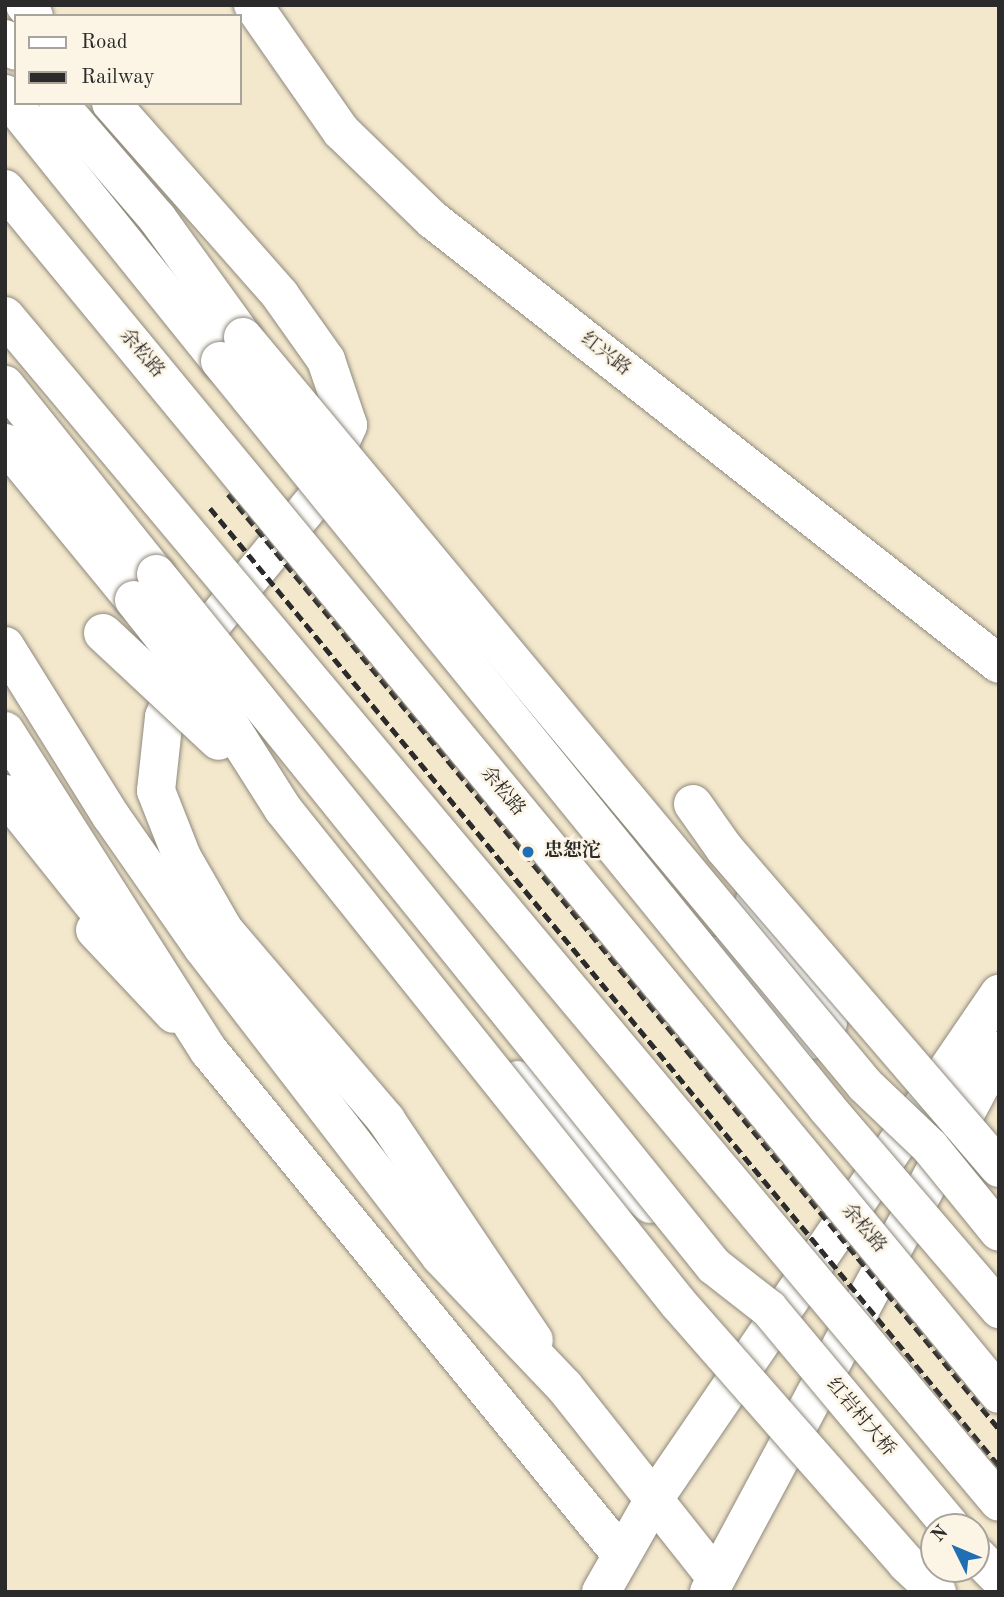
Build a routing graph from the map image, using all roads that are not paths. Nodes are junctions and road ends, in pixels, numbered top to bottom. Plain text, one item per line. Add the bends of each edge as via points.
1 (253, 5) edge
2 (15, 105) edge
3 (60, 105) edge
4 (113, 105) edge
5 (5, 189) edge
6 (5, 316) edge
7 (231, 349) junction
8 (5, 385) edge
9 (5, 443) edge
10 (145, 587) junction
11 (103, 633) dead end
12 (5, 646) edge
13 (999, 664) edge
14 (5, 731) edge
15 (5, 794) edge
16 (693, 804) dead end
17 (283, 809) junction
18 (5, 833) edge
19 (724, 848) junction
20 (674, 919) junction
21 (420, 977) junction
22 (999, 994) edge
23 (209, 1051) junction
24 (999, 1051) edge
25 (865, 1085) junction
26 (999, 1168) edge
27 (999, 1232) edge
28 (700, 1247) junction
29 (999, 1309) edge
30 (564, 1386) junction
31 (999, 1394) edge
32 (654, 1499) junction
33 (999, 1502) edge
34 (939, 1513) edge
35 (620, 1553) junction
36 (712, 1585) edge
37 (601, 1592) edge
38 (937, 1592) edge

1 - 13 main road, 红兴路 via 341,131 433,220
2 - 7 main road
3 - 7 main road via 157,218
4 - 30 main road via 280,295 326,360 348,425 316,498 194,646 164,717 156,791 182,857 224,930 386,1120
5 - 31 main road, 余松路, bridge
6 - 33 main road, bridge
7 - 20 main road, bridge
7 - 25 main road, bridge
8 - 10 main road
9 - 10 main road
10 - 17 main road, bridge
10 - 28 main road, bridge
11 - 17 main road, bridge via 191,713
12 - 30 main road via 111,816 219,969 440,1256
14 - 23 main road
15 - 23 main road
16 - 19 main road, bridge
17 - 21 main road, bridge
18 - 23 main road
19 - 25 main road, bridge
19 - 26 main road, bridge
20 - 25 main road, bridge
20 - 29 main road, bridge
21 - 28 main road, bridge via 547,1110
21 - 38 main road, bridge via 678,1303
22 - 32 main road
23 - 35 main road
24 - 36 main road
25 - 27 main road, bridge via 930,1147
28 - 34 main road, 红岩村大桥, bridge via 714,1266 769,1309
30 - 32 main road
32 - 35 main road
32 - 36 main road
35 - 37 main road

